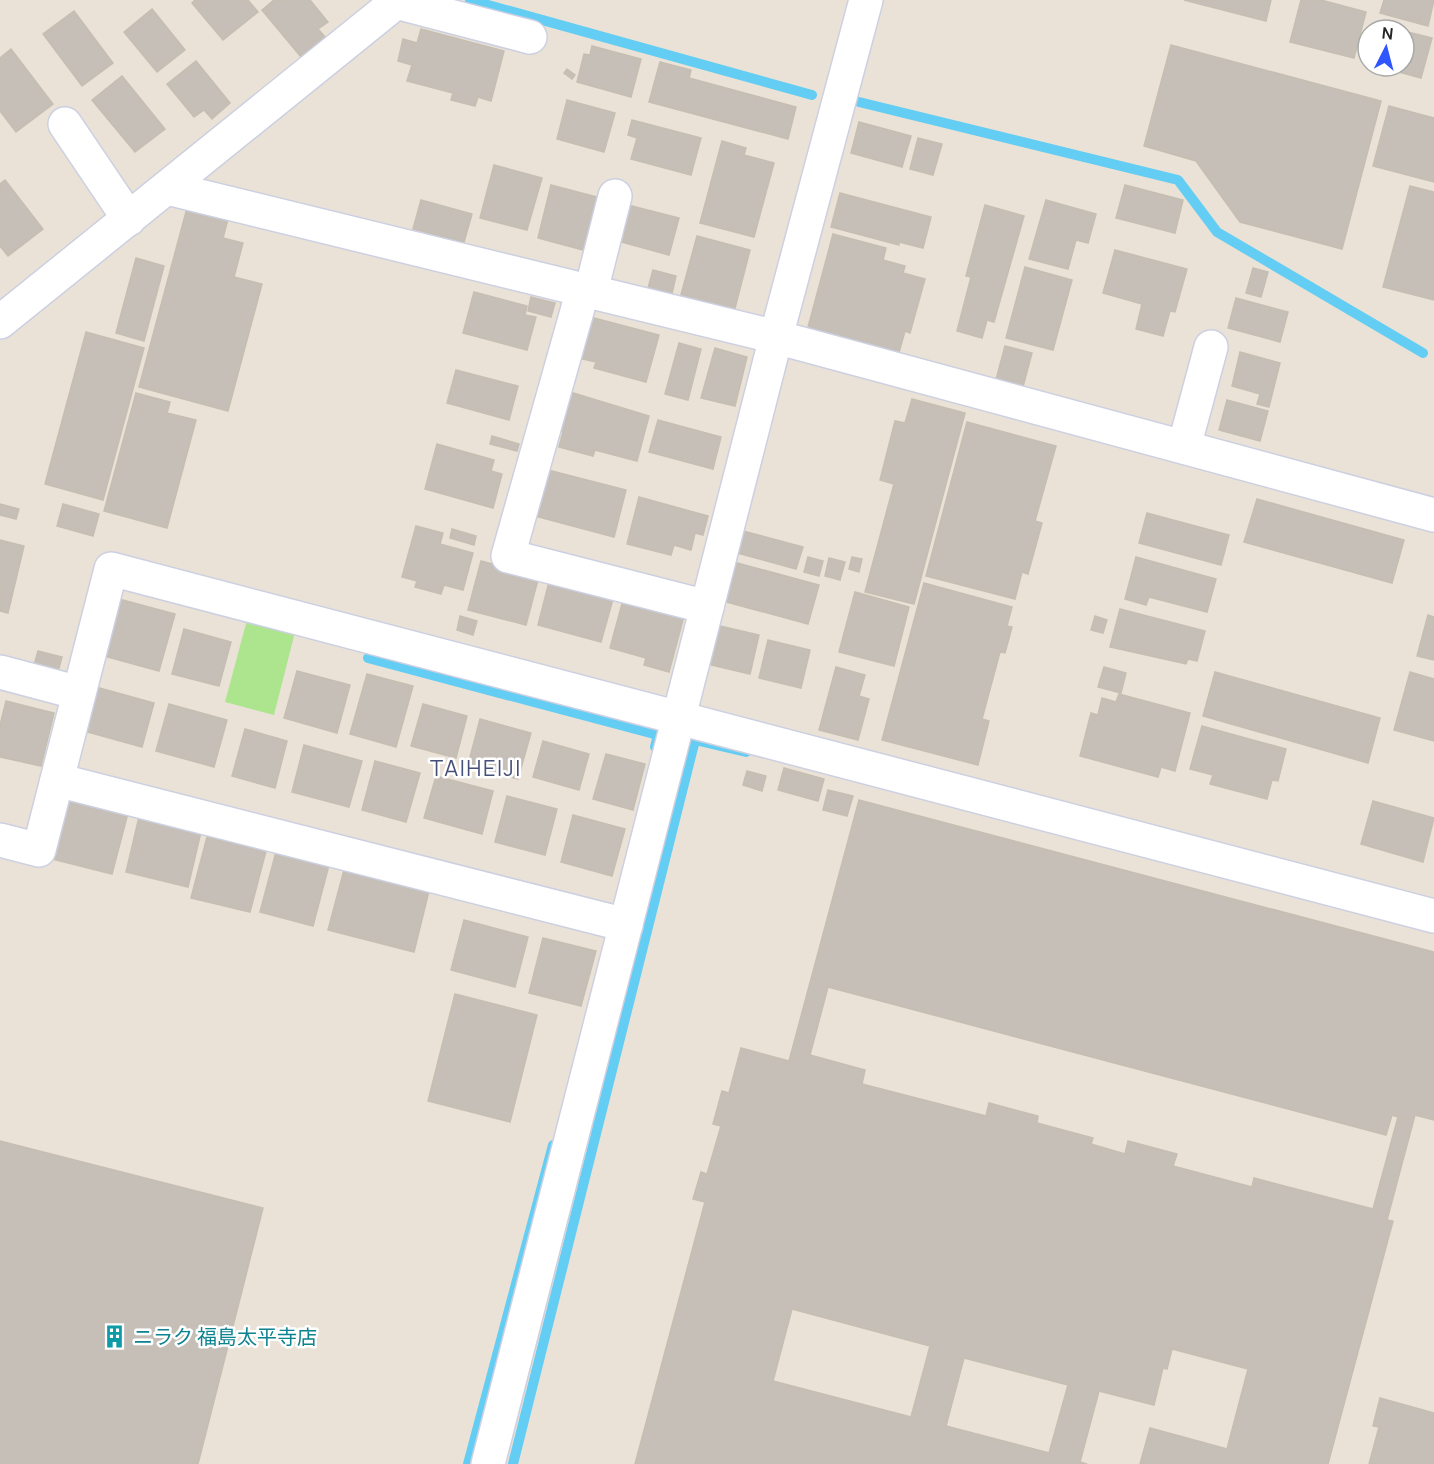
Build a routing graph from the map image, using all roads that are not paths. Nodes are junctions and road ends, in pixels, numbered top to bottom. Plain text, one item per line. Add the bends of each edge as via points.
1 (866, 0) edge
2 (397, 1) edge
3 (530, 37) dead end
4 (65, 124) dead end
5 (167, 188) junction
6 (615, 196) dead end
7 (129, 219) junction
8 (586, 290) junction
9 (4, 312) edge
10 (776, 337) junction
11 (1211, 347) dead end
12 (1184, 447) junction
13 (1434, 515) edge
14 (707, 607) junction
15 (0, 672) edge
16 (79, 693) junction
17 (678, 720) junction
18 (57, 780) junction
19 (0, 840) edge
20 (1434, 916) edge
21 (626, 925) junction
22 (488, 1464) edge

1 - 10 street
2 - 3 street
2 - 5 street
4 - 7 street
5 - 7 street
5 - 8 street
6 - 8 street
7 - 9 street
8 - 10 street
8 - 14 street via 508,556
10 - 12 street
10 - 14 street
11 - 12 street
12 - 13 street
14 - 17 street
15 - 16 street
16 - 17 street via 111,569
16 - 18 street
17 - 20 street
17 - 21 street
18 - 19 street via 39,850
18 - 21 street
21 - 22 street

